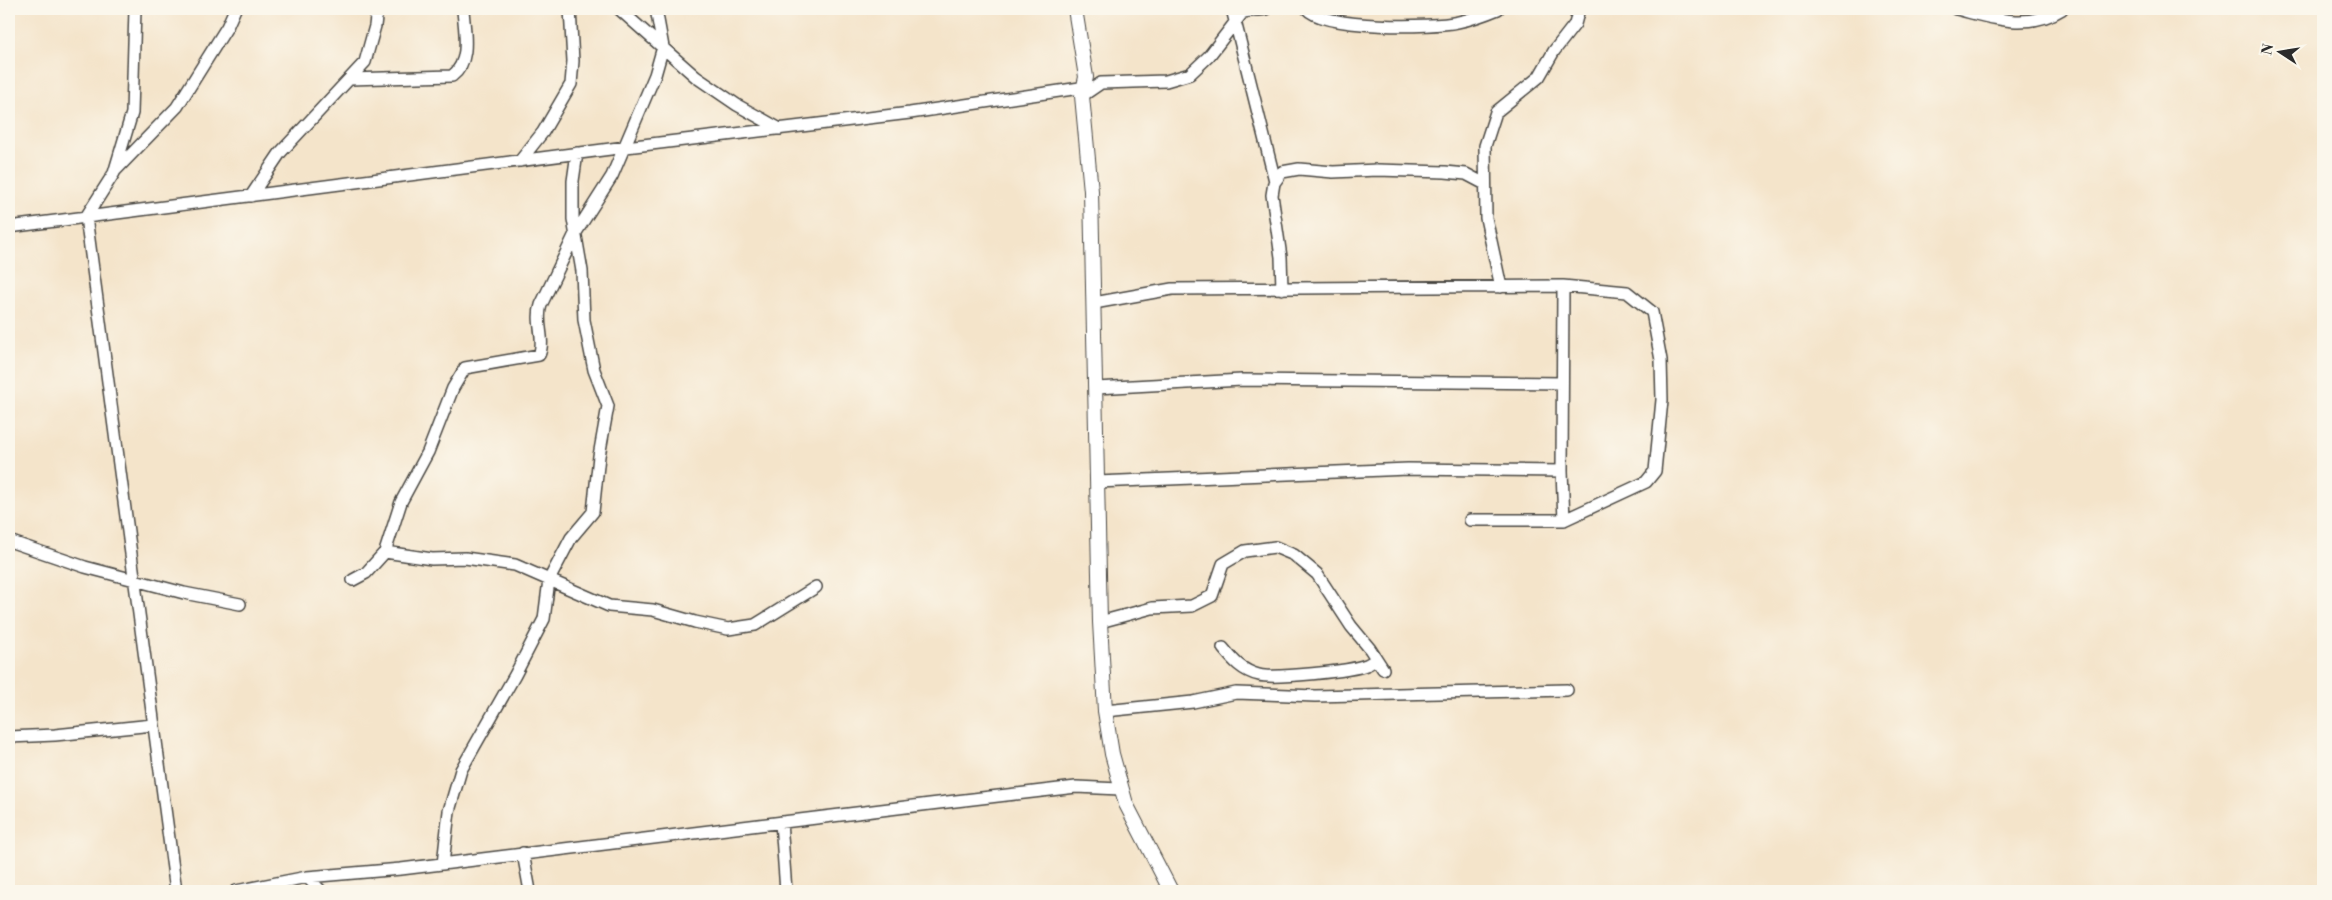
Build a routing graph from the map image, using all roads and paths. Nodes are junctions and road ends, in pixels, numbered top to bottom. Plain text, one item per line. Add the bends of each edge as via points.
1 (135, 9) edge
2 (235, 9) edge
3 (377, 9) edge
4 (463, 9) edge
5 (570, 9) edge
6 (619, 9) edge
7 (656, 9) edge
8 (1075, 9) edge
9 (1232, 9) edge
10 (1266, 9) edge
11 (1307, 9) edge
12 (1498, 9) edge
13 (1579, 9) edge
14 (1956, 9) edge
15 (2062, 9) edge
16 (1236, 24) junction
17 (663, 47) junction
18 (350, 79) junction
19 (1082, 96) junction
20 (780, 130) junction
21 (626, 147) junction
22 (577, 153) junction
23 (520, 161) junction
24 (114, 173) junction
25 (1275, 181) junction
26 (1484, 184) junction
27 (251, 196) junction
28 (86, 217) junction
29 (9, 227) edge
30 (576, 234) junction
31 (1563, 286) junction
32 (1501, 287) junction
33 (1282, 288) junction
34 (1094, 302) junction
35 (1562, 383) junction
36 (1096, 388) junction
37 (1562, 471) junction
38 (1098, 482) junction
39 (1470, 520) dead end
40 (1564, 520) junction
41 (9, 541) edge
42 (385, 552) junction
43 (134, 579) junction
44 (354, 580) dead end
45 (549, 580) junction
46 (816, 587) dead end
47 (240, 604) dead end
48 (1100, 622) junction
49 (1223, 648) dead end
50 (1567, 690) dead end
51 (1105, 711) junction
52 (153, 725) junction
53 (9, 737) edge
54 (1120, 789) junction
55 (781, 822) junction
56 (523, 853) junction
57 (443, 864) junction
58 (307, 877) junction
59 (176, 891) edge
60 (236, 891) edge
61 (321, 891) edge
62 (530, 891) edge
63 (786, 891) edge
64 (1171, 891) edge

1 - 24 street via 132,113
2 - 24 street via 177,106
3 - 18 street via 365,62
4 - 18 street via 466,48 459,70 452,76
5 - 23 street via 571,84 543,132
6 - 17 street
7 - 17 street
8 - 19 main road via 1086,77
9 - 16 street
10 - 16 street via 1243,12
11 - 12 street via 1325,17 1359,24 1428,26 1458,22
13 - 26 street via 1575,24 1538,77 1496,112 1485,146
14 - 15 street via 2020,22 2038,21
16 - 19 street via 1190,74 1166,81 1101,83
16 - 25 street
17 - 20 street via 696,77
17 - 21 street via 655,76
18 - 27 street via 280,153
19 - 20 street via 1080,88
19 - 34 main road via 1091,191
20 - 21 street
21 - 22 street
21 - 30 street
22 - 23 street
22 - 30 street via 572,181
23 - 27 street
24 - 28 street
25 - 26 street via 1282,172 1299,169 1333,172 1377,170 1466,174
25 - 33 street via 1272,195
26 - 32 street via 1486,218
27 - 28 street
28 - 29 street
28 - 43 street
30 - 42 street via 537,315 542,349 539,355 466,368 453,388 428,452 402,502
30 - 45 street via 582,271 584,320 594,370 608,406 598,456 593,512 571,538
31 - 32 street
31 - 35 street
31 - 40 street via 1627,292 1652,312 1662,360 1655,472 1646,482
32 - 33 street
33 - 34 street via 1172,289
34 - 36 main road
35 - 36 street via 1242,380
35 - 37 street
36 - 38 main road
37 - 38 street via 1408,469
37 - 40 street
38 - 48 main road
39 - 40 street
41 - 43 street via 55,559
42 - 44 street via 366,573
42 - 45 street via 515,565
43 - 47 street
43 - 52 street
45 - 46 street via 609,606 653,610 728,629 755,625
45 - 57 street via 544,619 461,770 449,812
48 - 49 street via 1152,608 1192,606 1212,596 1223,564 1245,551 1275,547 1294,555 1317,574 1350,626 1380,664 1259,676 1237,665
48 - 51 main road
50 - 51 street via 1315,696 1236,693 1193,702
51 - 54 main road
52 - 53 street
52 - 59 street
54 - 55 street via 1068,788
54 - 64 main road
55 - 56 street
55 - 63 street
56 - 57 street
56 - 62 street
57 - 58 street
58 - 60 street
58 - 61 street

